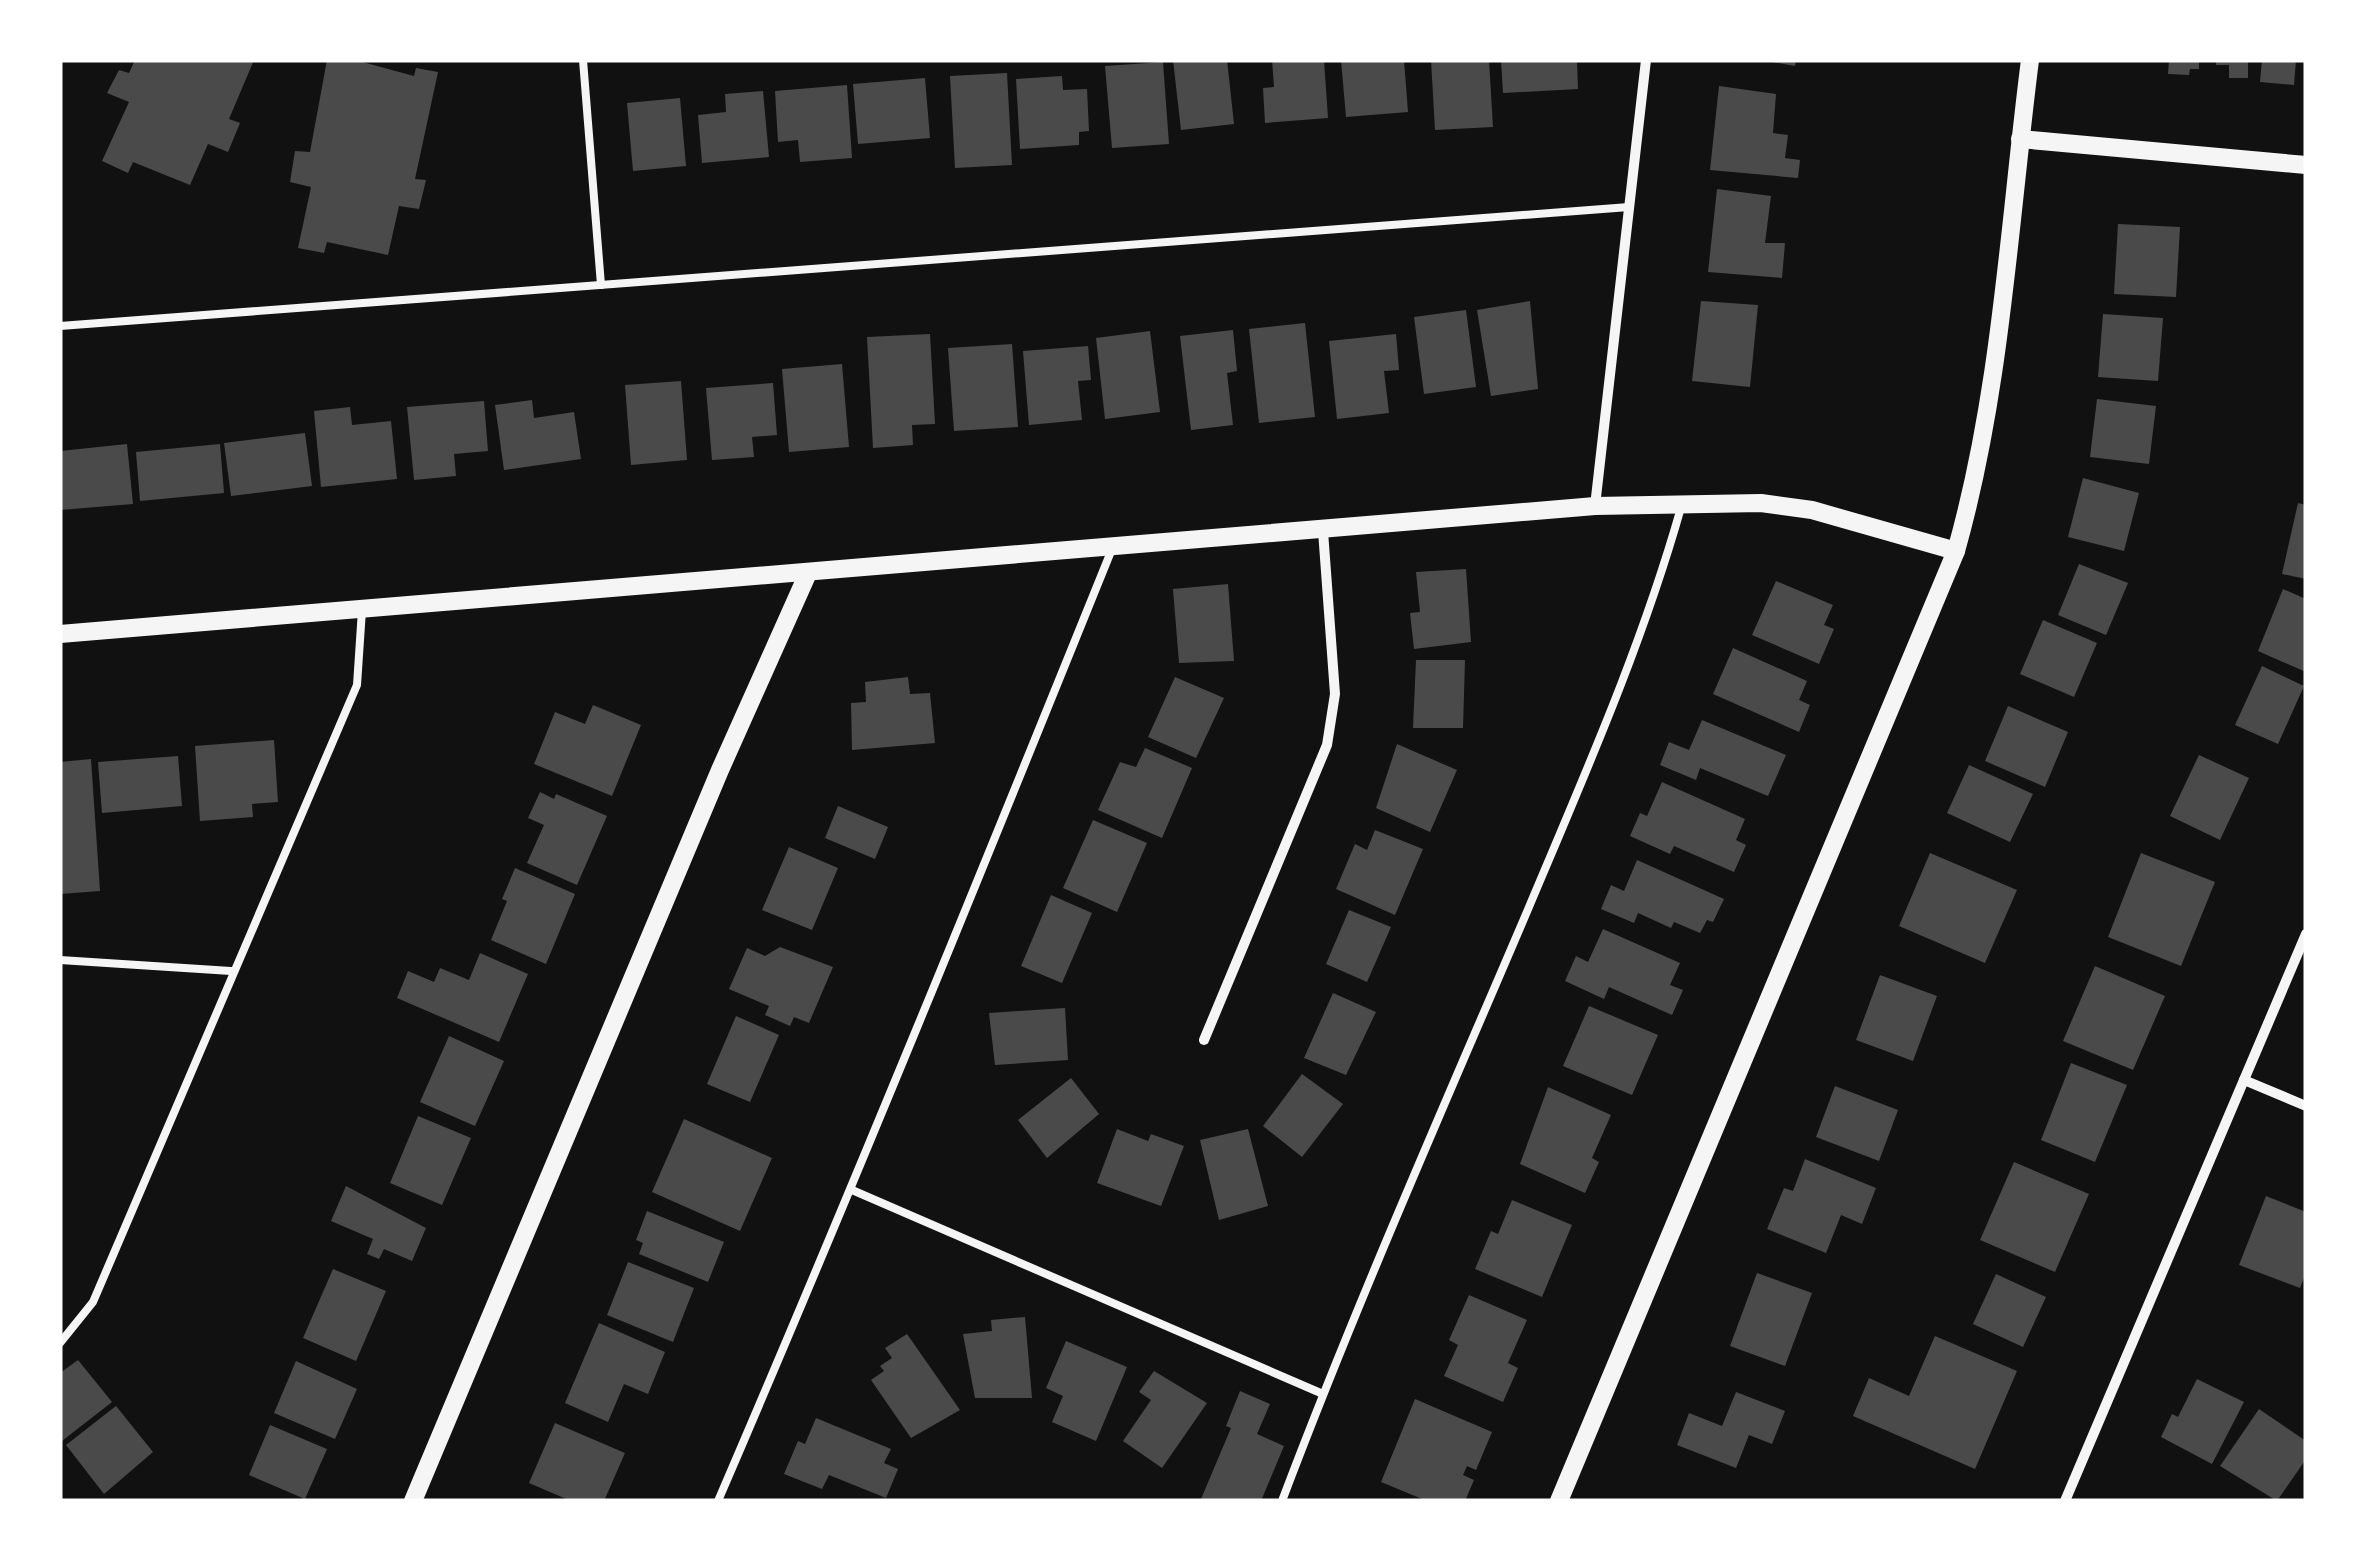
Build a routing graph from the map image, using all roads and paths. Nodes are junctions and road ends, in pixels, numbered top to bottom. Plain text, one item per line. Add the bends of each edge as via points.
1 (583, 60) edge
2 (1646, 60) edge
3 (2030, 60) edge
4 (2020, 140) junction
5 (2306, 165) edge
6 (1629, 207) junction
7 (601, 285) junction
8 (60, 326) edge
9 (1682, 504) junction
10 (1595, 506) junction
11 (1324, 531) junction
12 (1112, 548) junction
13 (1956, 551) junction
14 (808, 573) junction
15 (362, 610) junction
16 (60, 634) edge
17 (2306, 934) edge
18 (60, 960) edge
19 (231, 971) junction
20 (1204, 1040) dead end
21 (2244, 1080) junction
22 (2306, 1106) edge
23 (852, 1190) junction
24 (60, 1343) edge
25 (1323, 1394) junction
26 (414, 1501) edge
27 (718, 1501) edge
28 (1282, 1501) edge
29 (1559, 1501) edge
30 (2065, 1501) edge

1 - 7 lane
2 - 6 street
3 - 4 street
4 - 5 street
4 - 13 street via 1987,414
6 - 7 lane
6 - 10 street
7 - 8 lane
9 - 10 street
9 - 13 street via 1812,510
9 - 25 lane via 1654,602 1584,778
10 - 11 street
11 - 12 street
11 - 20 street via 1335,694 1327,746
12 - 14 street
12 - 23 lane via 880,1106
13 - 29 street
14 - 15 street
14 - 26 street
15 - 16 street
15 - 19 lane via 357,684
17 - 21 street
18 - 19 lane
19 - 24 lane via 93,1302
21 - 22 street
21 - 30 street
23 - 25 lane
23 - 27 lane
25 - 28 lane

